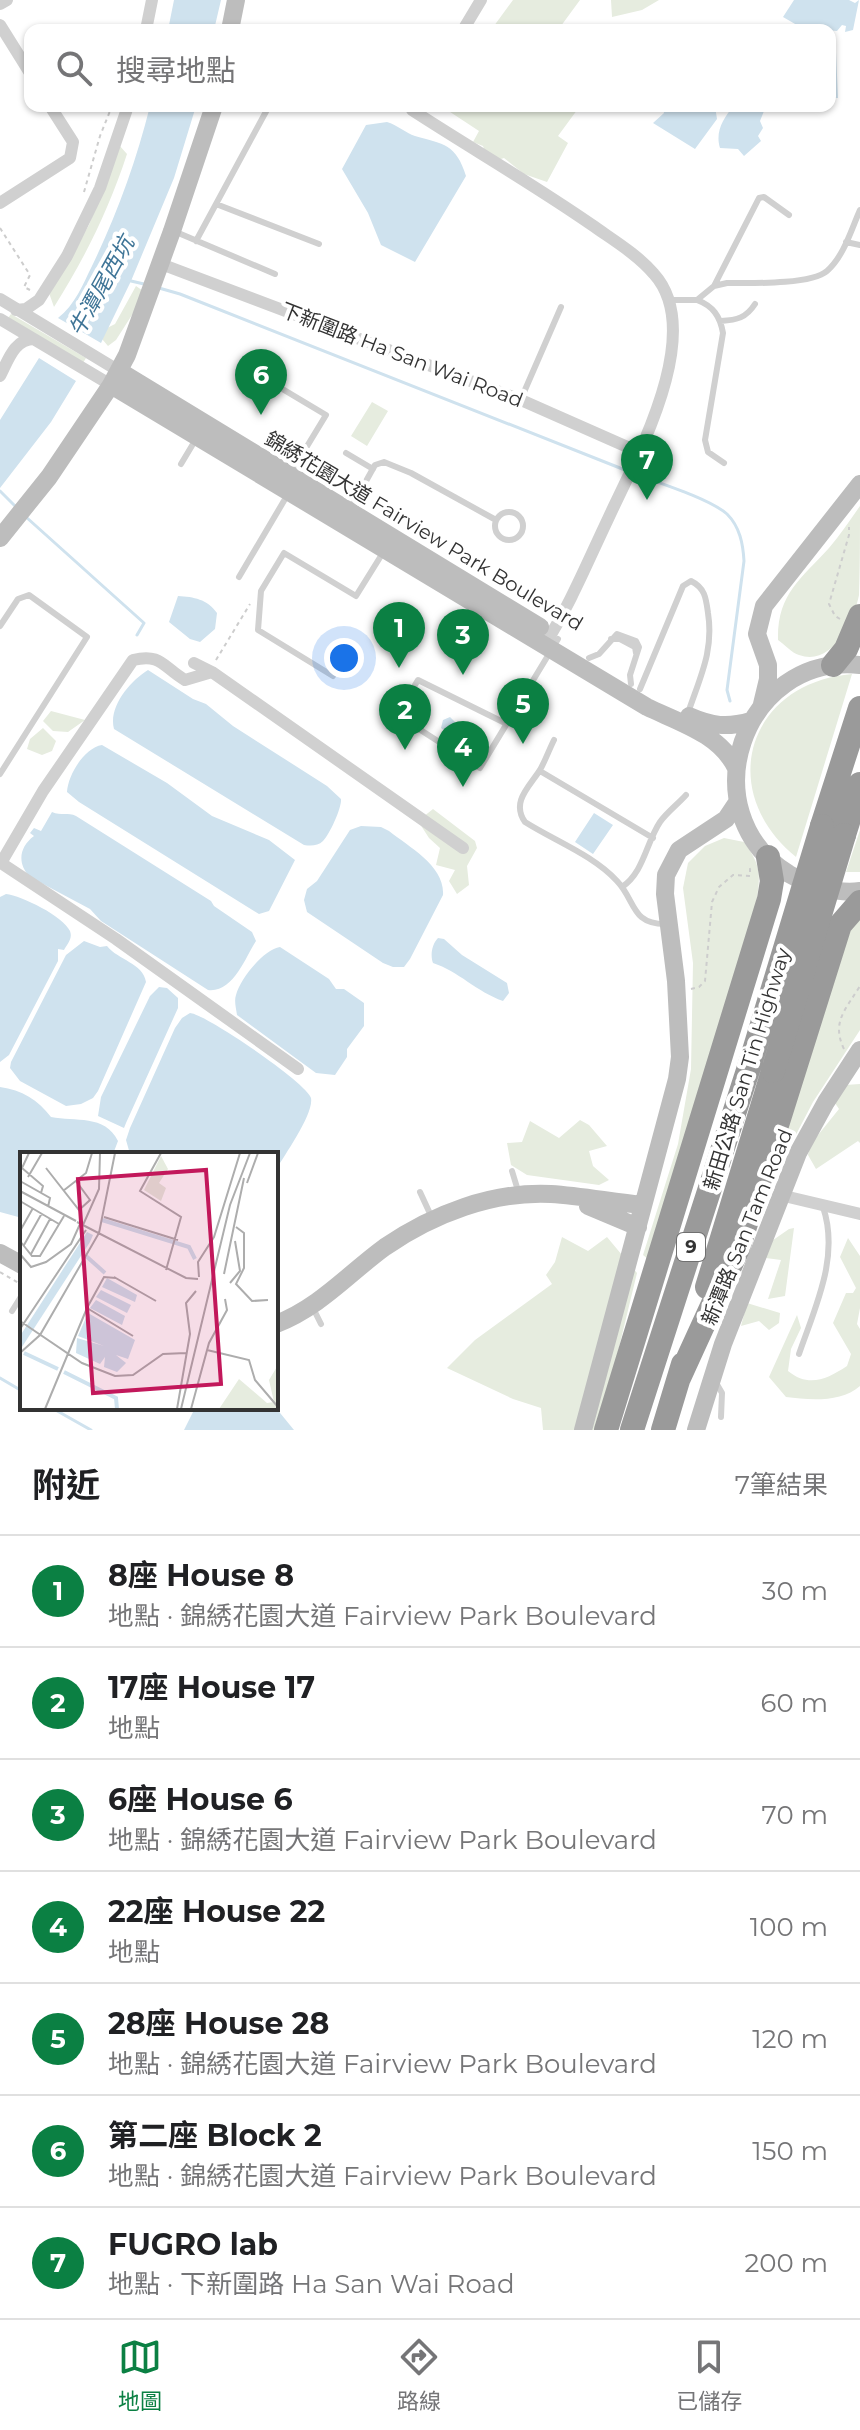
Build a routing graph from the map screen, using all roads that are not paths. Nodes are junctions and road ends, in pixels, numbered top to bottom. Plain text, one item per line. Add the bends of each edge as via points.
1 (7, 0) edge
2 (152, 0) edge
3 (236, 0) edge
4 (481, 0) edge
5 (0, 4) edge
6 (147, 24) edge
7 (231, 24) edge
8 (467, 24) edge
9 (0, 25) edge
10 (24, 63) edge
11 (54, 112) edge
12 (126, 112) edge
13 (212, 112) edge
14 (266, 112) edge
15 (419, 112) edge
16 (0, 203) edge
17 (216, 204) junction
18 (860, 210) edge
19 (789, 215) dead end
20 (172, 231) junction
21 (196, 241) junction
22 (846, 242) junction
23 (319, 244) dead end
24 (860, 245) edge
25 (161, 264) junction
26 (275, 274) dead end
27 (714, 286) junction
28 (0, 299) edge
29 (669, 300) junction
30 (697, 300) junction
31 (755, 304) dead end
32 (561, 307) dead end
33 (16, 310) junction
34 (0, 319) edge
35 (721, 321) junction
36 (36, 340) junction
37 (244, 366) dead end
38 (0, 376) edge
39 (115, 378) junction
40 (521, 400) junction
41 (198, 436) junction
42 (346, 453) dead end
43 (638, 458) junction
44 (724, 463) dead end
45 (181, 464) dead end
46 (373, 469) junction
47 (290, 483) junction
48 (860, 484) edge
49 (349, 510) junction
50 (496, 520) junction
51 (0, 538) edge
52 (385, 549) junction
53 (239, 577) road end
54 (853, 618) edge
55 (0, 626) edge
56 (552, 642) junction
57 (764, 656) junction
58 (589, 658) junction
59 (194, 663) dead end
60 (833, 665) junction
61 (860, 665) edge
62 (212, 672) junction
63 (802, 674) junction
64 (333, 676) dead end
65 (636, 686) junction
66 (860, 709) edge
67 (756, 714) junction
68 (687, 715) junction
69 (507, 724) junction
70 (554, 740) dead end
71 (736, 768) junction
72 (540, 771) junction
73 (0, 774) edge
74 (860, 784) edge
75 (686, 795) dead end
76 (738, 801) junction
77 (833, 830) junction
78 (706, 834) junction
79 (653, 838) junction
80 (463, 848) dead end
81 (761, 848) junction
82 (0, 864) edge
83 (622, 887) junction
84 (860, 891) edge
85 (860, 902) edge
86 (669, 922) junction
87 (858, 1054) edge
88 (761, 1067) junction
89 (298, 1069) dead end
90 (512, 1171) dead end
91 (420, 1192) dead end
92 (524, 1194) junction
93 (780, 1195) junction
94 (822, 1204) junction
95 (643, 1205) junction
96 (860, 1214) edge
97 (434, 1220) junction
98 (638, 1227) junction
99 (0, 1253) edge
100 (20, 1264) edge
101 (20, 1298) edge
102 (312, 1306) junction
103 (12, 1311) dead end
104 (278, 1323) edge
105 (321, 1324) dead end
106 (799, 1354) dead end
107 (679, 1378) junction
108 (712, 1378) junction
109 (721, 1417) dead end
110 (583, 1430) edge
111 (606, 1430) edge
112 (632, 1430) edge
113 (663, 1430) edge
114 (696, 1430) edge

1 - 5 street
2 - 6 street
3 - 7 street
4 - 8 street
9 - 10 street
11 - 16 street via 73,142 70,158
12 - 33 street via 100,188 67,256 35,304
13 - 20 street
14 - 17 lane
15 - 29 street via 634,256 655,274
17 - 21 lane
17 - 23 lane
18 - 22 lane
19 - 27 lane via 759,198
20 - 21 lane
20 - 25 street
21 - 26 lane
22 - 24 lane
22 - 27 lane via 825,274 811,279
25 - 39 street
25 - 40 street, 下新圍路 Ha San Wai Road
27 - 30 lane
28 - 33 street, 錦綉花園大道 Fairview Park Boulevard
29 - 30 lane
29 - 43 street via 673,323 668,366
30 - 35 lane via 708,304
31 - 35 lane via 742,318
32 - 40 lane
33 - 39 street, 錦綉花園大道 Fairview Park Boulevard via 97,358
34 - 36 street, 錦綉花園大道 Fairview Park Boulevard
35 - 44 lane via 705,440 708,452
36 - 38 street via 16,346
36 - 39 street, 錦綉花園大道 Fairview Park Boulevard via 89,371
37 - 47 lane via 326,415
39 - 41 street, 錦綉花園大道 Fairview Park Boulevard
39 - 47 street, 錦綉花園大道 Fairview Park Boulevard
39 - 51 street via 49,477
40 - 43 street, 下新圍路 Ha San Wai Road
41 - 45 lane
41 - 47 street, 錦綉花園大道 Fairview Park Boulevard
42 - 46 lane
43 - 56 street
46 - 49 lane
46 - 50 lane via 384,462 394,464
47 - 49 street, 錦綉花園大道 Fairview Park Boulevard
47 - 52 street, 錦綉花園大道 Fairview Park Boulevard
47 - 53 lane
48 - 57 street via 764,606 757,634
49 - 56 street, 錦綉花園大道 Fairview Park Boulevard
50 - 50 lane via 509,511 516,513 522,520 520,535 498,535
52 - 56 street, 錦綉花園大道 Fairview Park Boulevard
52 - 64 lane via 356,596 284,553 261,591 258,630
54 - 60 highway via 846,649
55 - 73 lane via 18,599 29,595 87,637
56 - 58 street, 錦綉花園大道 Fairview Park Boulevard
56 - 69 lane
56 - 71 street, 錦綉花園大道 Fairview Park Boulevard via 647,707 713,741
57 - 63 street
57 - 67 street via 768,679
58 - 65 street, 錦綉花園大道 Fairview Park Boulevard
58 - 65 lane via 621,634 636,641 630,677
59 - 62 street
60 - 61 street
60 - 63 street
62 - 80 street
62 - 82 street via 185,680 148,656 133,660
63 - 67 street
65 - 68 street, 錦綉花園大道 Fairview Park Boulevard
65 - 68 lane via 683,586 691,581 699,585 712,634
66 - 77 highway, 新田公路 San Tin Highway / 9
67 - 68 street, 錦綉花園大道 Fairview Park Boulevard via 734,726 715,726
67 - 71 street via 742,739
69 - 69 lane via 480,768 397,715 418,680
70 - 72 lane
71 - 76 street
72 - 79 lane
72 - 83 lane via 519,805 525,822 594,862
74 - 77 highway, 新田公路 San Tin Highway / 9
75 - 79 lane
76 - 78 street
76 - 81 street
77 - 88 highway, 新田公路 San Tin Highway / 9, bridge
78 - 81 street via 734,833
78 - 86 street via 679,850 666,875
79 - 83 lane via 631,881
81 - 84 street via 800,880
81 - 111 highway via 772,881 769,899
82 - 89 street
83 - 86 lane via 642,919
85 - 107 highway via 840,925 738,1249
86 - 95 street via 680,1057
87 - 93 street, 新潭路 San Tam Road via 826,1102
88 - 107 highway, 新田公路 San Tin Highway / 9
88 - 112 highway, 新田公路 San Tin Highway / 9
90 - 92 lane
91 - 97 lane
92 - 95 street
92 - 97 street via 489,1199
92 - 98 street via 581,1203
93 - 94 street
93 - 108 street, 新潭路 San Tam Road
94 - 96 street
94 - 106 lane via 830,1234 827,1268
95 - 98 street
97 - 102 street via 385,1248
98 - 110 street
99 - 100 street
101 - 103 lane
102 - 104 street
102 - 105 lane
107 - 113 highway, 新田公路 San Tin Highway / 9
108 - 109 lane via 722,1393
108 - 114 street, 新潭路 San Tam Road

